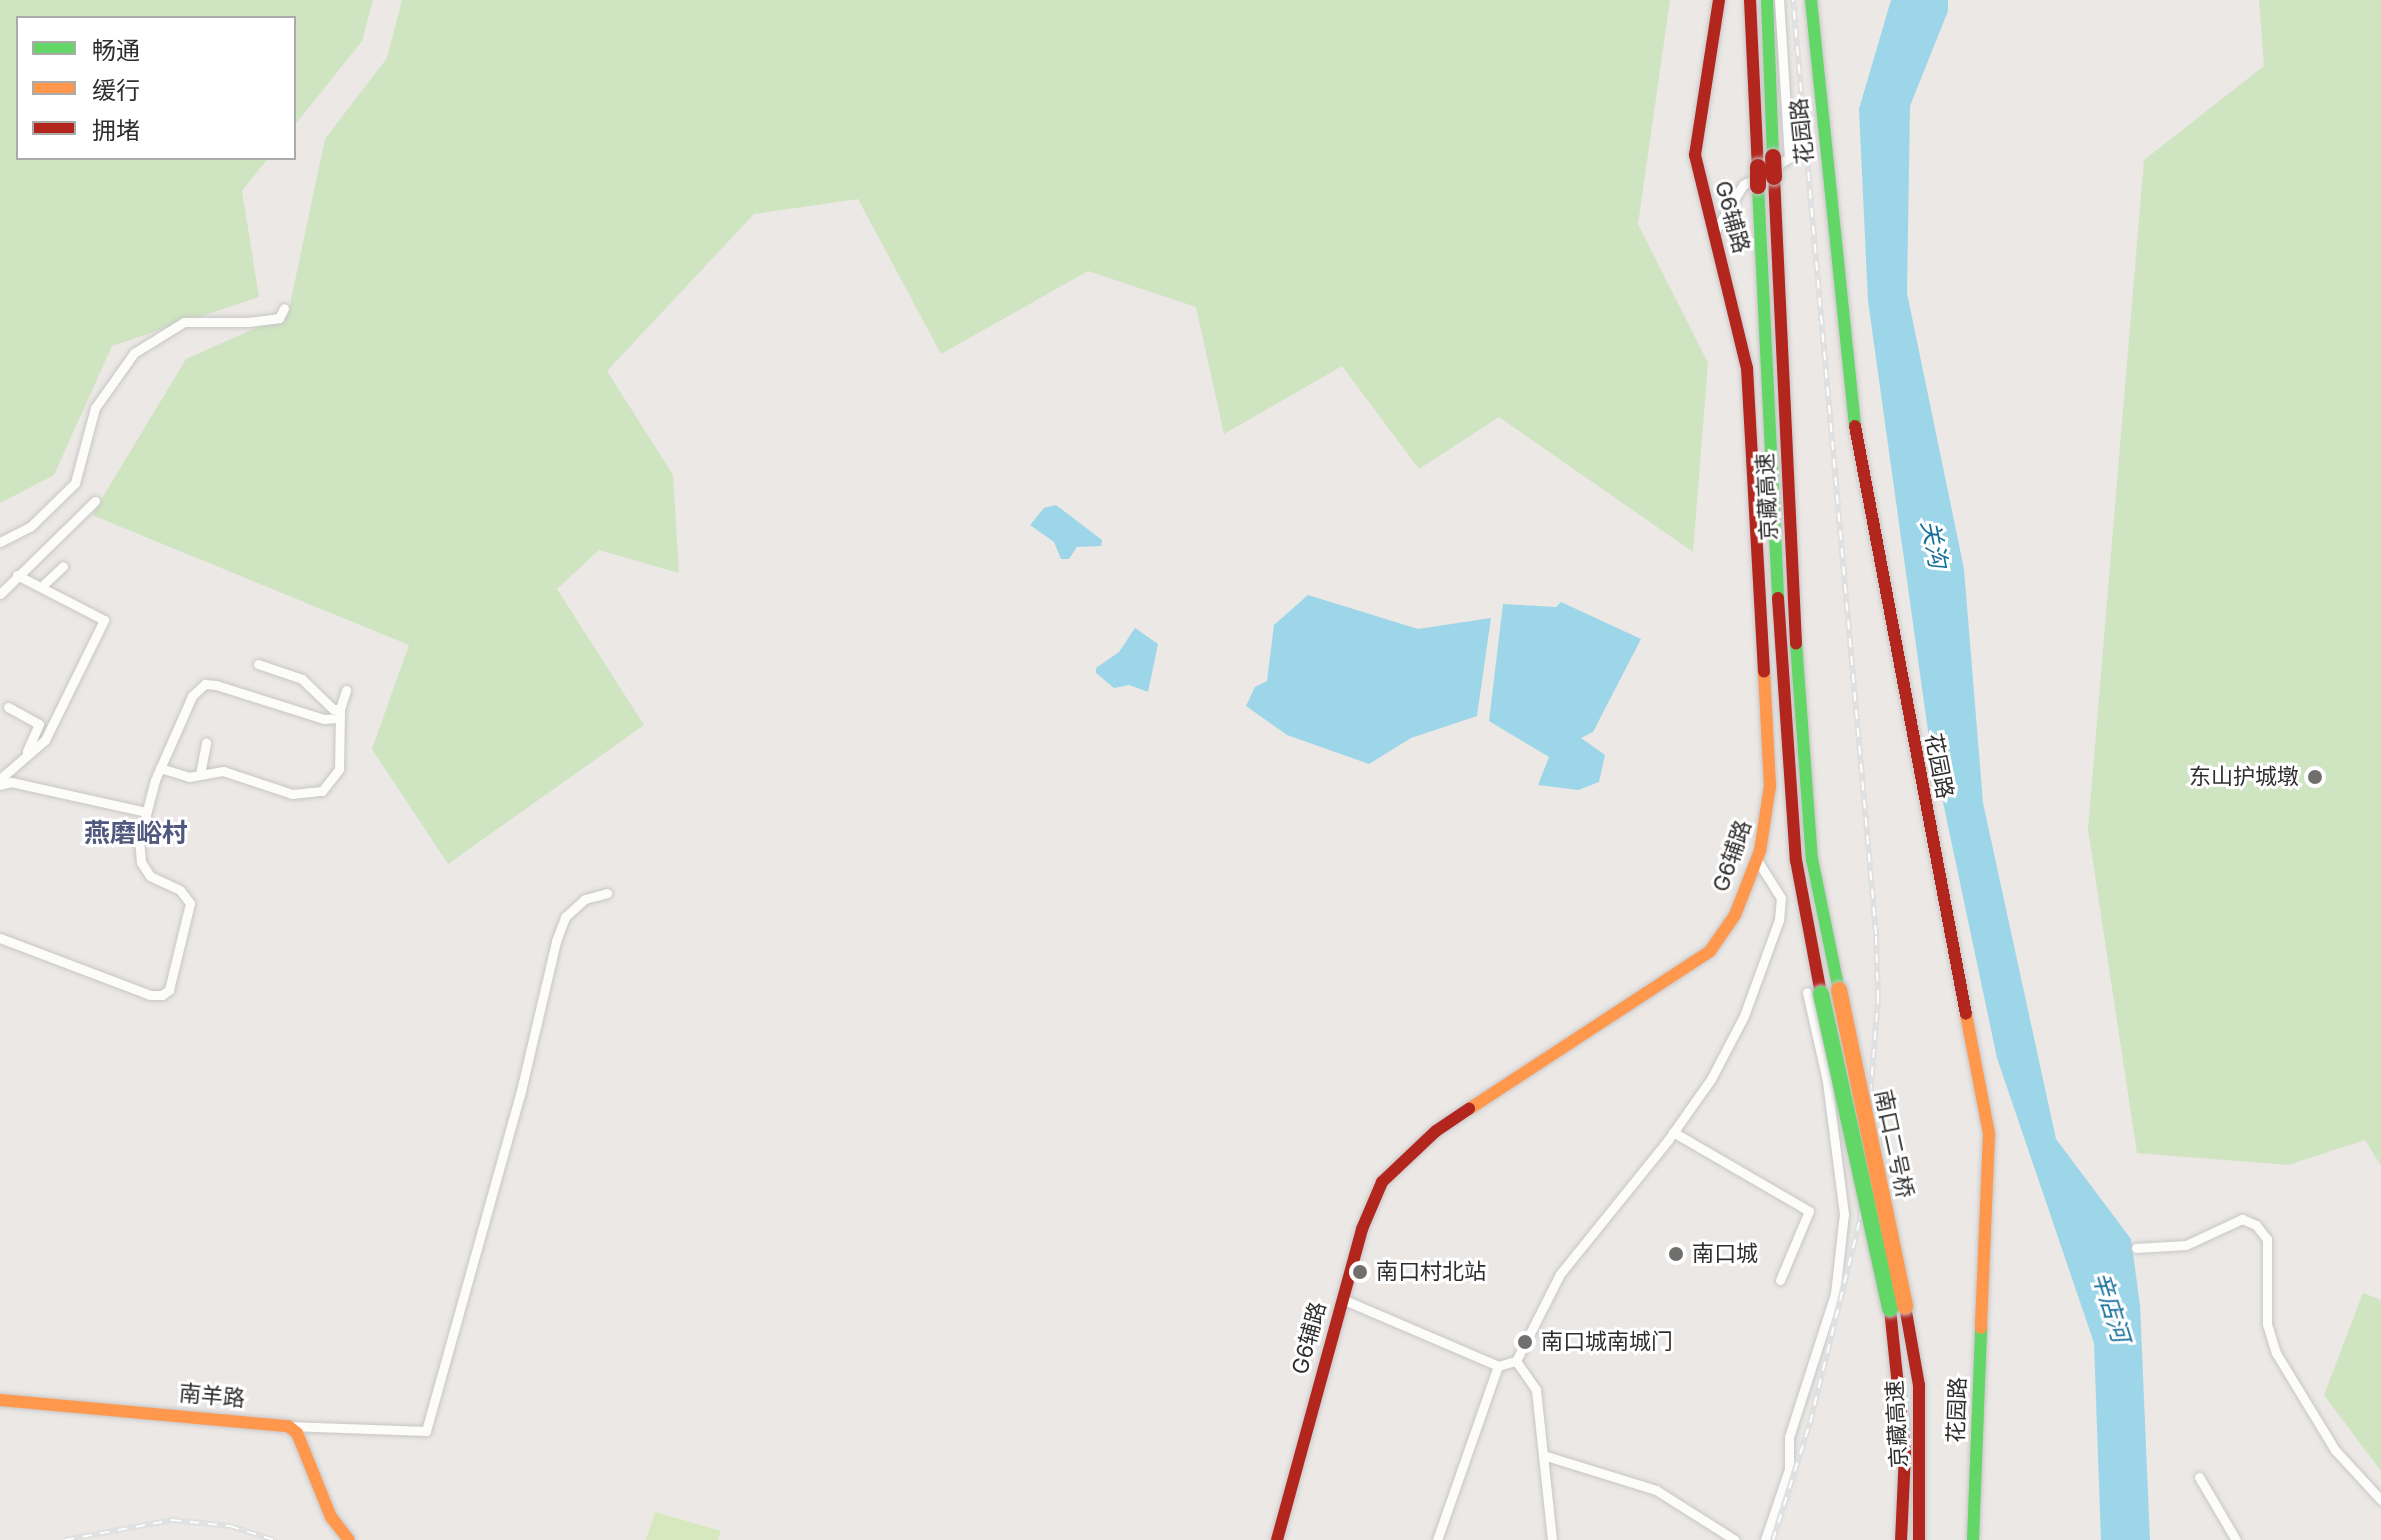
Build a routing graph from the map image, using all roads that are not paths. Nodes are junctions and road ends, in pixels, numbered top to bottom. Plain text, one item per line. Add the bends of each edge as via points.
1 (1719, 0) edge
2 (1750, 0) edge
3 (1767, 0) edge
4 (1779, 0) edge
5 (1811, 0) edge
6 (1713, 235) junction
7 (284, 308) dead end
8 (95, 501) dead end
9 (0, 542) edge
10 (63, 566) dead end
11 (17, 575) junction
12 (44, 584) junction
13 (0, 594) edge
14 (258, 664) dead end
15 (346, 690) dead end
16 (8, 707) dead end
17 (340, 713) junction
18 (206, 743) dead end
19 (27, 751) junction
20 (160, 768) junction
21 (200, 775) junction
22 (0, 779) edge
23 (0, 785) edge
24 (146, 812) junction
25 (1757, 860) junction
26 (607, 893) dead end
27 (0, 938) edge
28 (1839, 990) joint
29 (1814, 993) junction
30 (1673, 1132) junction
31 (2136, 1248) dead end
32 (1780, 1280) dead end
33 (1342, 1299) junction
34 (1898, 1308) junction
35 (1516, 1361) junction
36 (1498, 1366) junction
37 (0, 1400) edge
38 (288, 1426) junction
39 (1543, 1455) junction
40 (2199, 1477) dead end
41 (2381, 1500) edge
42 (349, 1540) edge
43 (1277, 1540) edge
44 (1437, 1540) edge
45 (1552, 1540) edge
46 (1735, 1540) edge
47 (1765, 1540) edge
48 (1901, 1540) edge
49 (1919, 1540) edge
50 (1973, 1540) edge
51 (2236, 1540) edge

1 - 6 main road, G6辅路 via 1695,155
2 - 29 main road, 南口二号桥, bridge via 1785,752
3 - 28 main road, 京藏高速, bridge via 1801,752 1812,859
4 - 6 street via 1789,158 1743,185
5 - 50 main road, 花园路 via 1850,397 1989,1134
6 - 25 main road, G6辅路 via 1741,332 1750,401 1770,786
7 - 9 street via 279,318 184,322 134,353 95,408 75,483 30,527
8 - 11 street
10 - 12 street
11 - 12 street
11 - 13 street
12 - 19 street via 104,620 54,726 45,740
14 - 17 street via 302,679
15 - 17 street
16 - 19 street via 39,724
17 - 20 street via 324,719 205,684 180,716
17 - 21 street via 339,769 322,791 292,794 223,771
18 - 21 street
19 - 22 street
20 - 21 street
20 - 24 street
23 - 24 street via 11,782
24 - 27 street via 139,841 141,862 158,884 180,890 190,903 169,990 150,995
25 - 30 street via 1781,898 1779,920 1744,1016 1711,1079
25 - 33 main road, G6辅路 via 1735,915 1710,951 1436,1131 1394,1166 1372,1202
26 - 38 street via 585,899 565,917 556,941 520,1095 426,1431
28 - 34 main road, 南口二号桥, bridge
29 - 34 main road, 南口二号桥, bridge
29 - 47 street via 1844,1214 1835,1294 1789,1437 1789,1469
30 - 32 street via 1809,1211
30 - 35 street via 1560,1274
31 - 41 street via 2186,1245 2242,1219 2256,1225 2267,1239 2267,1324 2276,1353 2335,1450
33 - 36 street
33 - 43 main road, G6辅路
34 - 48 main road, 京藏高速 via 1905,1453
34 - 49 main road, 京藏高速 via 1919,1385
35 - 36 street
35 - 39 street via 1536,1390
36 - 44 street
37 - 38 main road, 南羊路
38 - 42 main road via 297,1433 331,1517
39 - 45 street
39 - 46 street via 1656,1490
40 - 51 street

